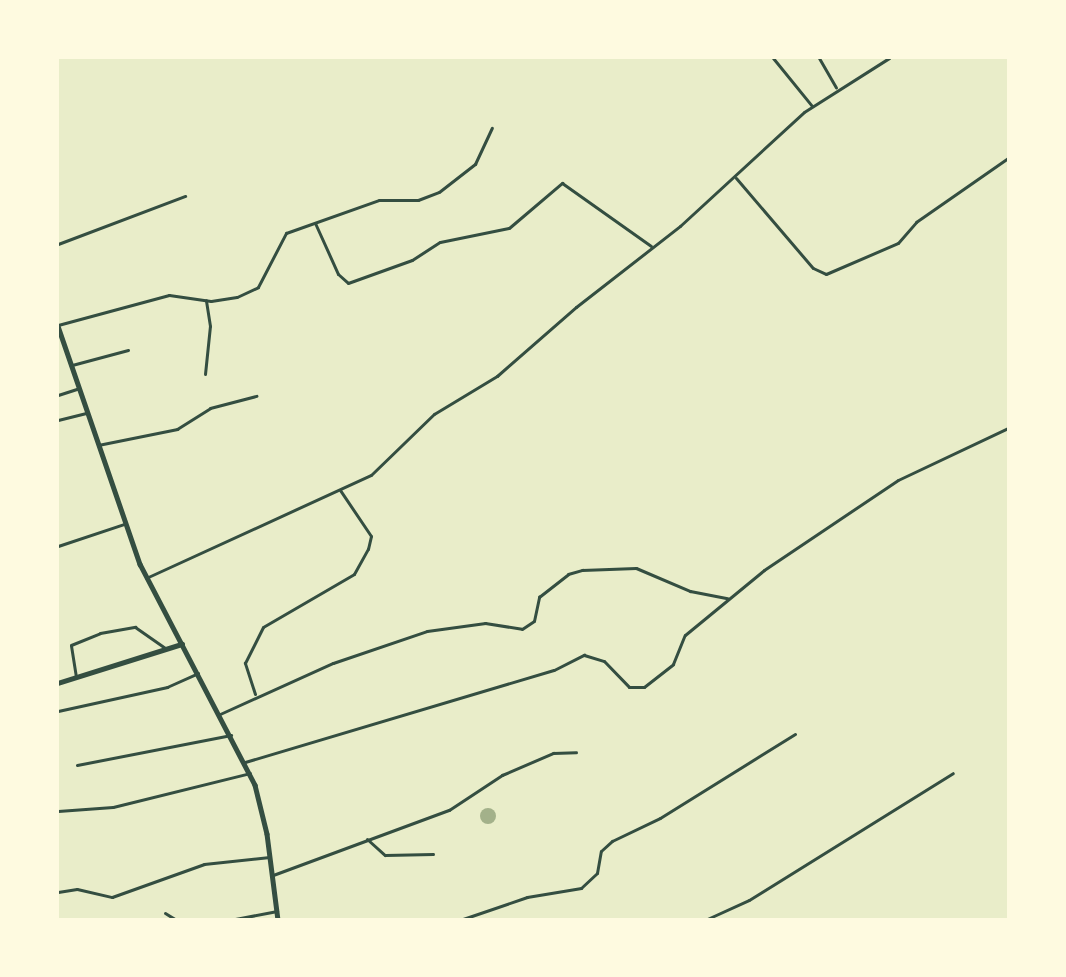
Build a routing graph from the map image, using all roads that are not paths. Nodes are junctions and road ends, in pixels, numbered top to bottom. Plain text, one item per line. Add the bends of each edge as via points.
1 (773, 58) edge
2 (819, 58) edge
3 (889, 58) edge
4 (836, 88) junction
5 (812, 106) junction
6 (492, 128) dead end
7 (1008, 158) edge
8 (736, 178) junction
9 (186, 196) dead end
10 (315, 223) junction
11 (58, 244) edge
12 (651, 246) junction
13 (206, 300) junction
14 (58, 325) edge
15 (128, 350) dead end
16 (72, 365) junction
17 (205, 374) dead end
18 (80, 388) junction
19 (58, 395) edge
20 (256, 396) dead end
21 (87, 412) junction
22 (58, 420) edge
23 (1008, 428) edge
24 (98, 445) junction
25 (340, 490) junction
26 (124, 524) junction
27 (58, 546) edge
28 (146, 578) junction
29 (727, 598) junction
30 (182, 644) junction
31 (166, 649) junction
32 (198, 674) junction
33 (76, 676) junction
34 (58, 683) edge
35 (255, 694) junction
36 (58, 711) edge
37 (220, 714) junction
38 (795, 734) dead end
39 (231, 735) junction
40 (576, 752) dead end
41 (245, 762) junction
42 (77, 765) dead end
43 (250, 773) junction
44 (953, 773) dead end
45 (58, 811) edge
46 (366, 839) junction
47 (433, 854) dead end
48 (270, 857) junction
49 (272, 876) junction
50 (58, 892) edge
51 (277, 911) junction
52 (166, 913) dead end
53 (176, 920) edge
54 (230, 920) edge
55 (278, 920) edge
56 (460, 920) edge
57 (705, 920) edge

1 - 5 street
2 - 4 street
3 - 4 street
4 - 5 street
5 - 8 street
6 - 10 street via 475,164 439,192 418,200 385,198
7 - 8 street via 916,222 898,243 826,274 813,268
8 - 12 street
9 - 11 street
10 - 12 street via 338,274 348,283 412,260 440,242 509,228 562,182
10 - 13 street via 286,233 258,287 237,297
12 - 25 street via 497,376 434,414 370,475
13 - 14 street via 169,295
13 - 17 street via 210,331
14 - 16 street
15 - 16 street
16 - 18 street
18 - 19 street
18 - 21 street
20 - 24 street via 210,408 177,429
21 - 22 street
21 - 24 street
23 - 29 street via 898,480
24 - 26 street
25 - 28 street
25 - 35 street via 371,536 368,549 354,574 263,627 245,663
26 - 27 street
26 - 28 street
28 - 30 street
29 - 35 street via 690,591 636,568 582,570 568,574 539,597 534,621 522,630 485,624 443,627
29 - 41 street via 685,635 673,664 644,687 629,687 604,661 584,655 554,670
30 - 31 street
30 - 32 street
31 - 33 street
31 - 33 street via 135,627 100,633 71,645
32 - 36 street via 167,686
32 - 37 street
33 - 34 street
35 - 37 street
37 - 39 street
38 - 56 street via 660,818 612,841 601,851 594,878 581,888 527,897
39 - 41 street
39 - 42 street
40 - 46 street via 553,753 502,775 449,810
41 - 43 street
43 - 45 street via 113,807
43 - 48 street via 262,807
44 - 57 street via 749,900
46 - 47 street via 385,855
46 - 49 street
48 - 49 street
48 - 50 street via 204,864 112,897 77,890
49 - 51 street
51 - 54 street
51 - 55 street
52 - 53 street

